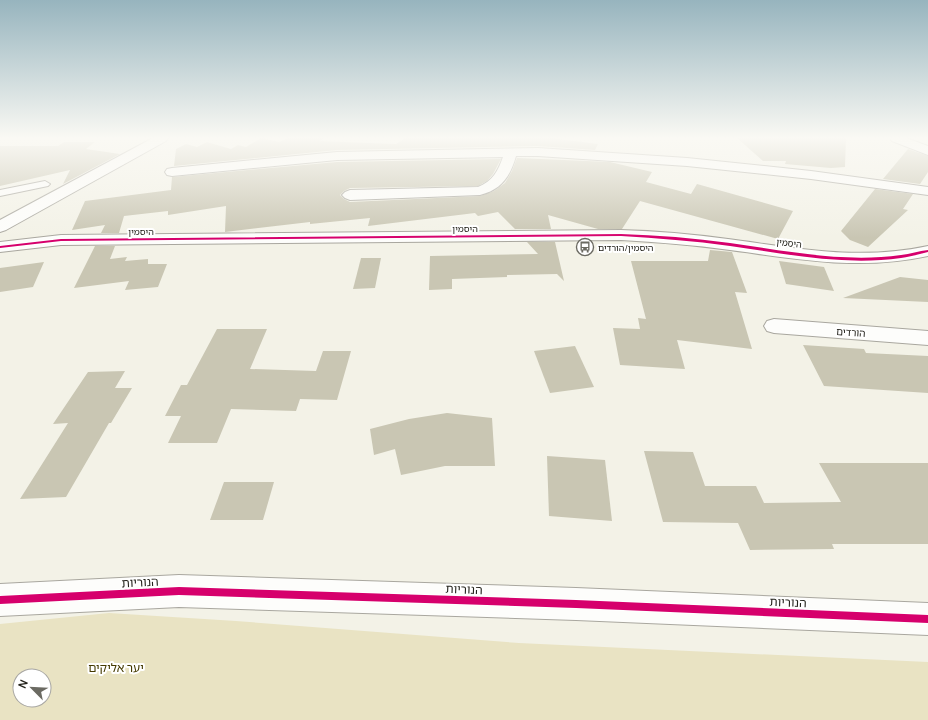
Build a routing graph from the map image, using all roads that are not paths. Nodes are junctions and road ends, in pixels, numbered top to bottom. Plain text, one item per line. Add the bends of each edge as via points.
1 (101, 172) edge
2 (172, 172) dead end
3 (176, 172) edge
4 (504, 172) edge
5 (779, 172) edge
6 (45, 184) dead end
7 (928, 191) edge
8 (0, 193) edge
9 (350, 195) dead end
10 (28, 212) junction
11 (0, 227) edge
12 (60, 240) junction
13 (0, 247) edge
14 (928, 251) edge
15 (774, 326) dead end
16 (928, 338) edge
17 (0, 600) edge
18 (928, 619) edge

1 - 10 street
2 - 3 street
4 - 9 street via 491,188 480,191
5 - 7 street
6 - 8 lane
10 - 11 street
10 - 12 street, היסמין via 25,225 28,231 36,236
12 - 13 street, היסמין
12 - 14 street, היסמין via 621,235 694,240 847,258 887,258
15 - 16 street, הורדים
17 - 18 street, הנוריות via 179,591 568,603

